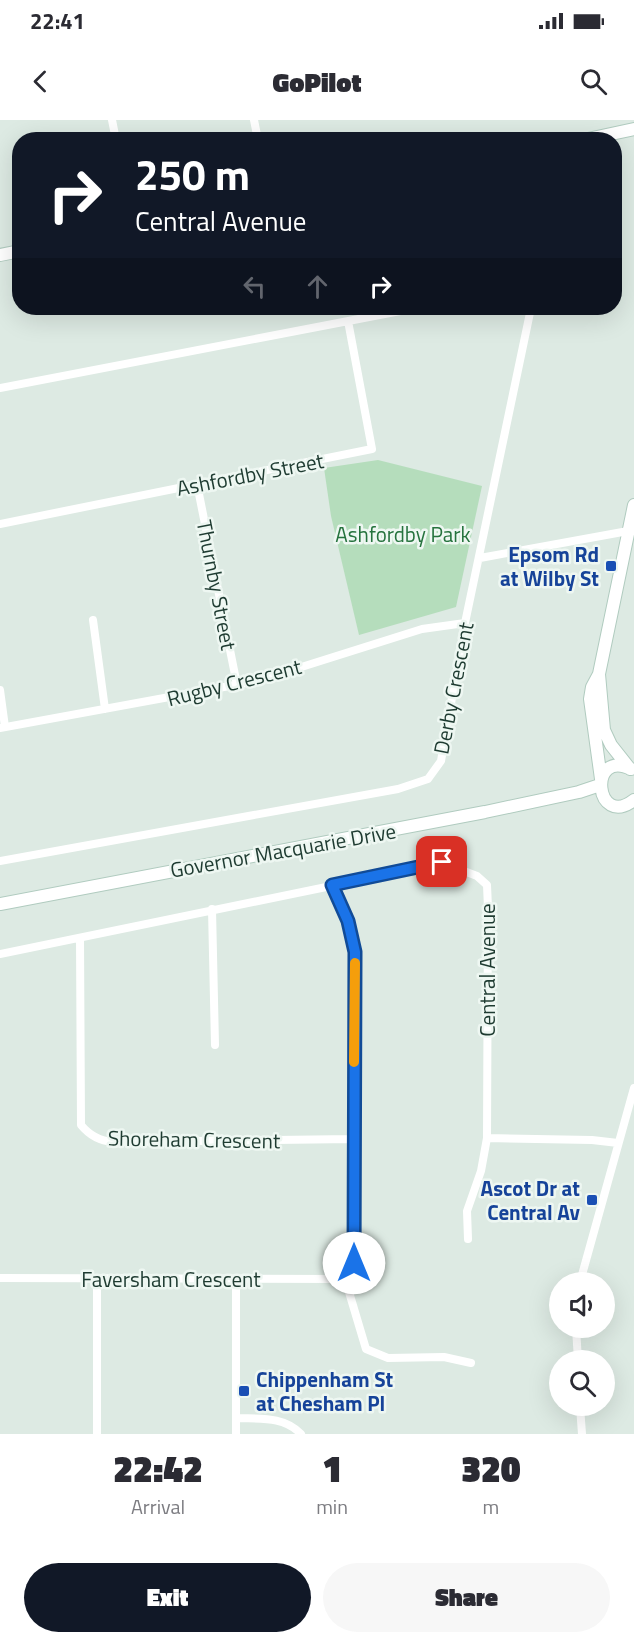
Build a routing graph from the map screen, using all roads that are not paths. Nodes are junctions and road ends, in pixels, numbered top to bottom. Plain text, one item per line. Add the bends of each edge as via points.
1 (379, 315) edge
2 (530, 315) edge
3 (348, 321) junction
4 (0, 388) edge
5 (197, 484) junction
6 (634, 505) edge
7 (0, 524) edge
8 (628, 531) junction
9 (480, 558) junction
10 (93, 620) dead end
11 (465, 623) junction
12 (599, 674) junction
13 (237, 685) junction
14 (0, 690) edge
15 (105, 709) junction
16 (2, 728) edge
17 (632, 770) edge
18 (600, 782) junction
19 (633, 804) edge
20 (0, 861) edge
21 (332, 885) junction
22 (0, 904) edge
23 (212, 909) junction
24 (80, 938) junction
25 (0, 954) edge
26 (215, 1045) dead end
27 (634, 1088) edge
28 (487, 1138) junction
29 (353, 1139) junction
30 (618, 1143) junction
31 (468, 1239) dead end
32 (583, 1272) edge
33 (0, 1278) edge
34 (97, 1278) junction
35 (342, 1279) junction
36 (236, 1280) junction
37 (471, 1363) dead end
38 (581, 1416) edge
39 (237, 1418) junction
40 (97, 1434) edge
41 (236, 1434) edge
42 (301, 1434) edge
43 (582, 1434) edge

1 - 3 street
2 - 9 street, Derby Crescent
3 - 4 street
3 - 5 street, Ashfordby Street via 372,449
5 - 7 street, Ashfordby Street
5 - 13 street, Thurnby Street
6 - 8 main road
8 - 9 street
8 - 12 main road
9 - 11 street, Derby Crescent
10 - 15 street
11 - 13 street, Rugby Crescent via 422,629
11 - 20 street, Derby Crescent via 441,761 428,779 398,789
12 - 17 main road via 604,730
12 - 18 main road via 592,687 590,715
13 - 15 street, Rugby Crescent
14 - 16 street
15 - 16 street, Rugby Crescent
17 - 18 main road, Governor Macquarie Drive via 613,767
18 - 19 main road via 603,796 612,804
18 - 22 main road, Governor Macquarie Drive via 579,792 475,814
21 - 23 street, Central Avenue
21 - 28 street, Central Avenue via 442,862 477,876 487,885
21 - 29 street via 348,921 355,952
23 - 24 street, Central Avenue
23 - 26 street
24 - 25 street, Central Avenue
24 - 29 street, Shoreham Crescent via 81,1125 86,1130 101,1141 113,1142
27 - 30 street
28 - 30 street
28 - 31 street via 468,1211
29 - 35 street via 354,1263
30 - 32 street
33 - 34 street, Faversham Crescent
34 - 36 street, Faversham Crescent
34 - 40 street
35 - 36 street, Faversham Crescent
35 - 37 street via 366,1349 388,1358 444,1357
36 - 39 street
38 - 43 street
39 - 41 street
39 - 42 street via 280,1420

